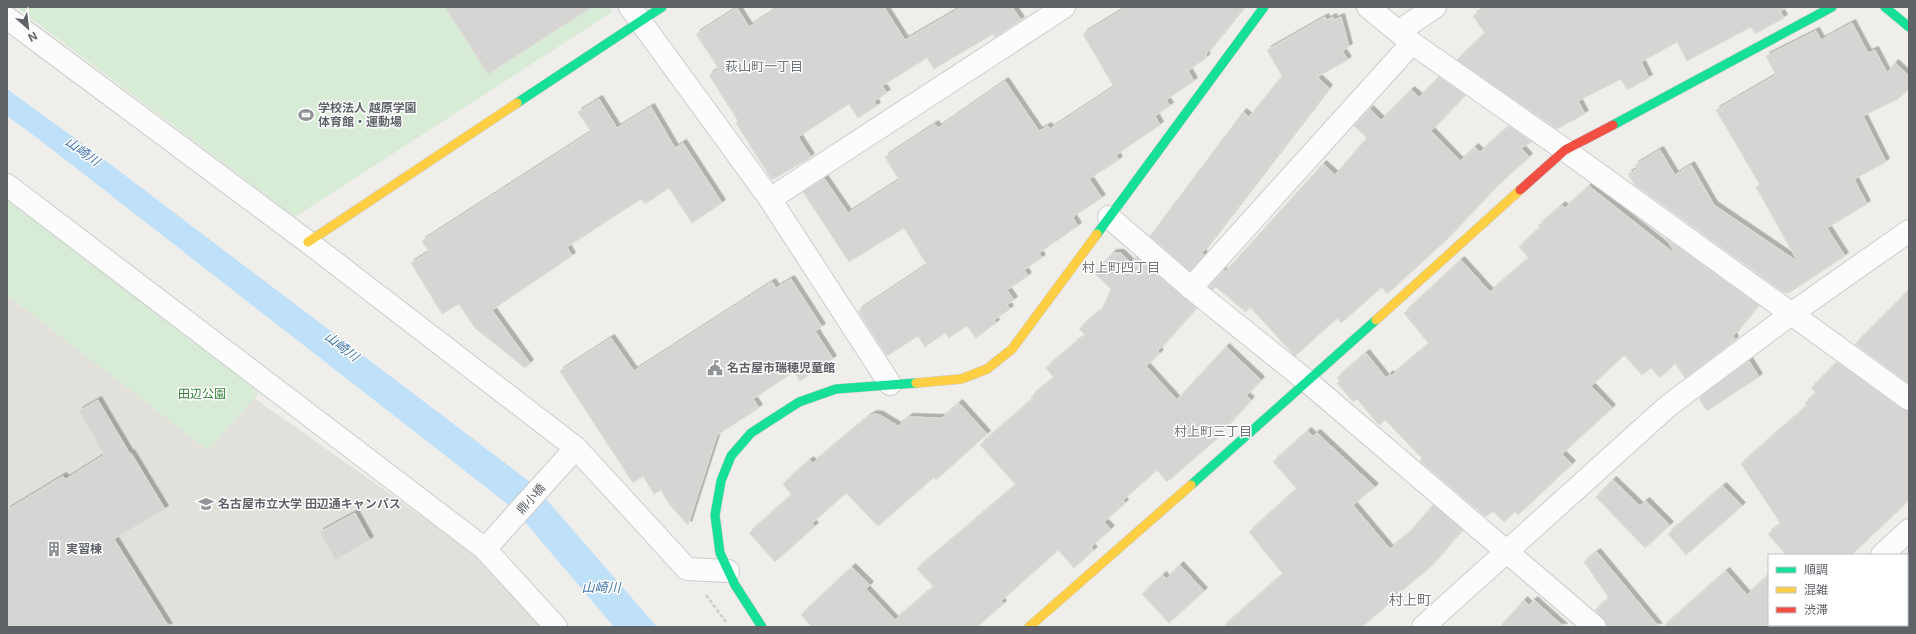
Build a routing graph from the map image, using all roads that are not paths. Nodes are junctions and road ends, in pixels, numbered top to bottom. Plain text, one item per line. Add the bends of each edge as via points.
1 (662, 7) edge
2 (1064, 7) edge
3 (1264, 7) edge
4 (1368, 7) edge
5 (1435, 7) edge
6 (1832, 7) edge
7 (1885, 7) edge
8 (635, 14) edge
9 (7, 18) edge
10 (1909, 27) edge
11 (1406, 37) junction
12 (1564, 150) junction
13 (7, 185) edge
14 (770, 199) junction
15 (1109, 216) junction
16 (1909, 231) edge
17 (308, 242) junction
18 (1191, 288) junction
19 (1791, 314) junction
20 (1308, 382) junction
21 (890, 384) junction
22 (1909, 399) edge
23 (572, 452) junction
24 (1909, 530) edge
25 (489, 545) junction
26 (1507, 553) junction
27 (1883, 554) edge
28 (728, 571) junction
29 (556, 627) edge
30 (762, 627) edge
31 (1029, 627) edge
32 (1423, 627) edge
33 (1595, 627) edge

1 - 8 street
2 - 14 street
3 - 15 street
4 - 11 street
5 - 11 street
6 - 12 street
7 - 10 street
8 - 14 street
8 - 17 street
9 - 17 street
11 - 12 street
11 - 18 street
12 - 19 street
12 - 20 street
13 - 25 street
14 - 21 street
15 - 18 street
15 - 21 street via 1012,349 987,370 961,379
16 - 19 street
17 - 23 street
18 - 20 street
19 - 22 street
19 - 26 street via 1668,406
20 - 26 street
20 - 31 street
21 - 28 street via 836,389 806,400 751,433 731,456 720,488 715,515 720,553
23 - 25 street, 鼎小橋
23 - 28 street via 687,569
24 - 27 street
25 - 29 street
26 - 32 street
26 - 33 street
28 - 30 street via 734,585

